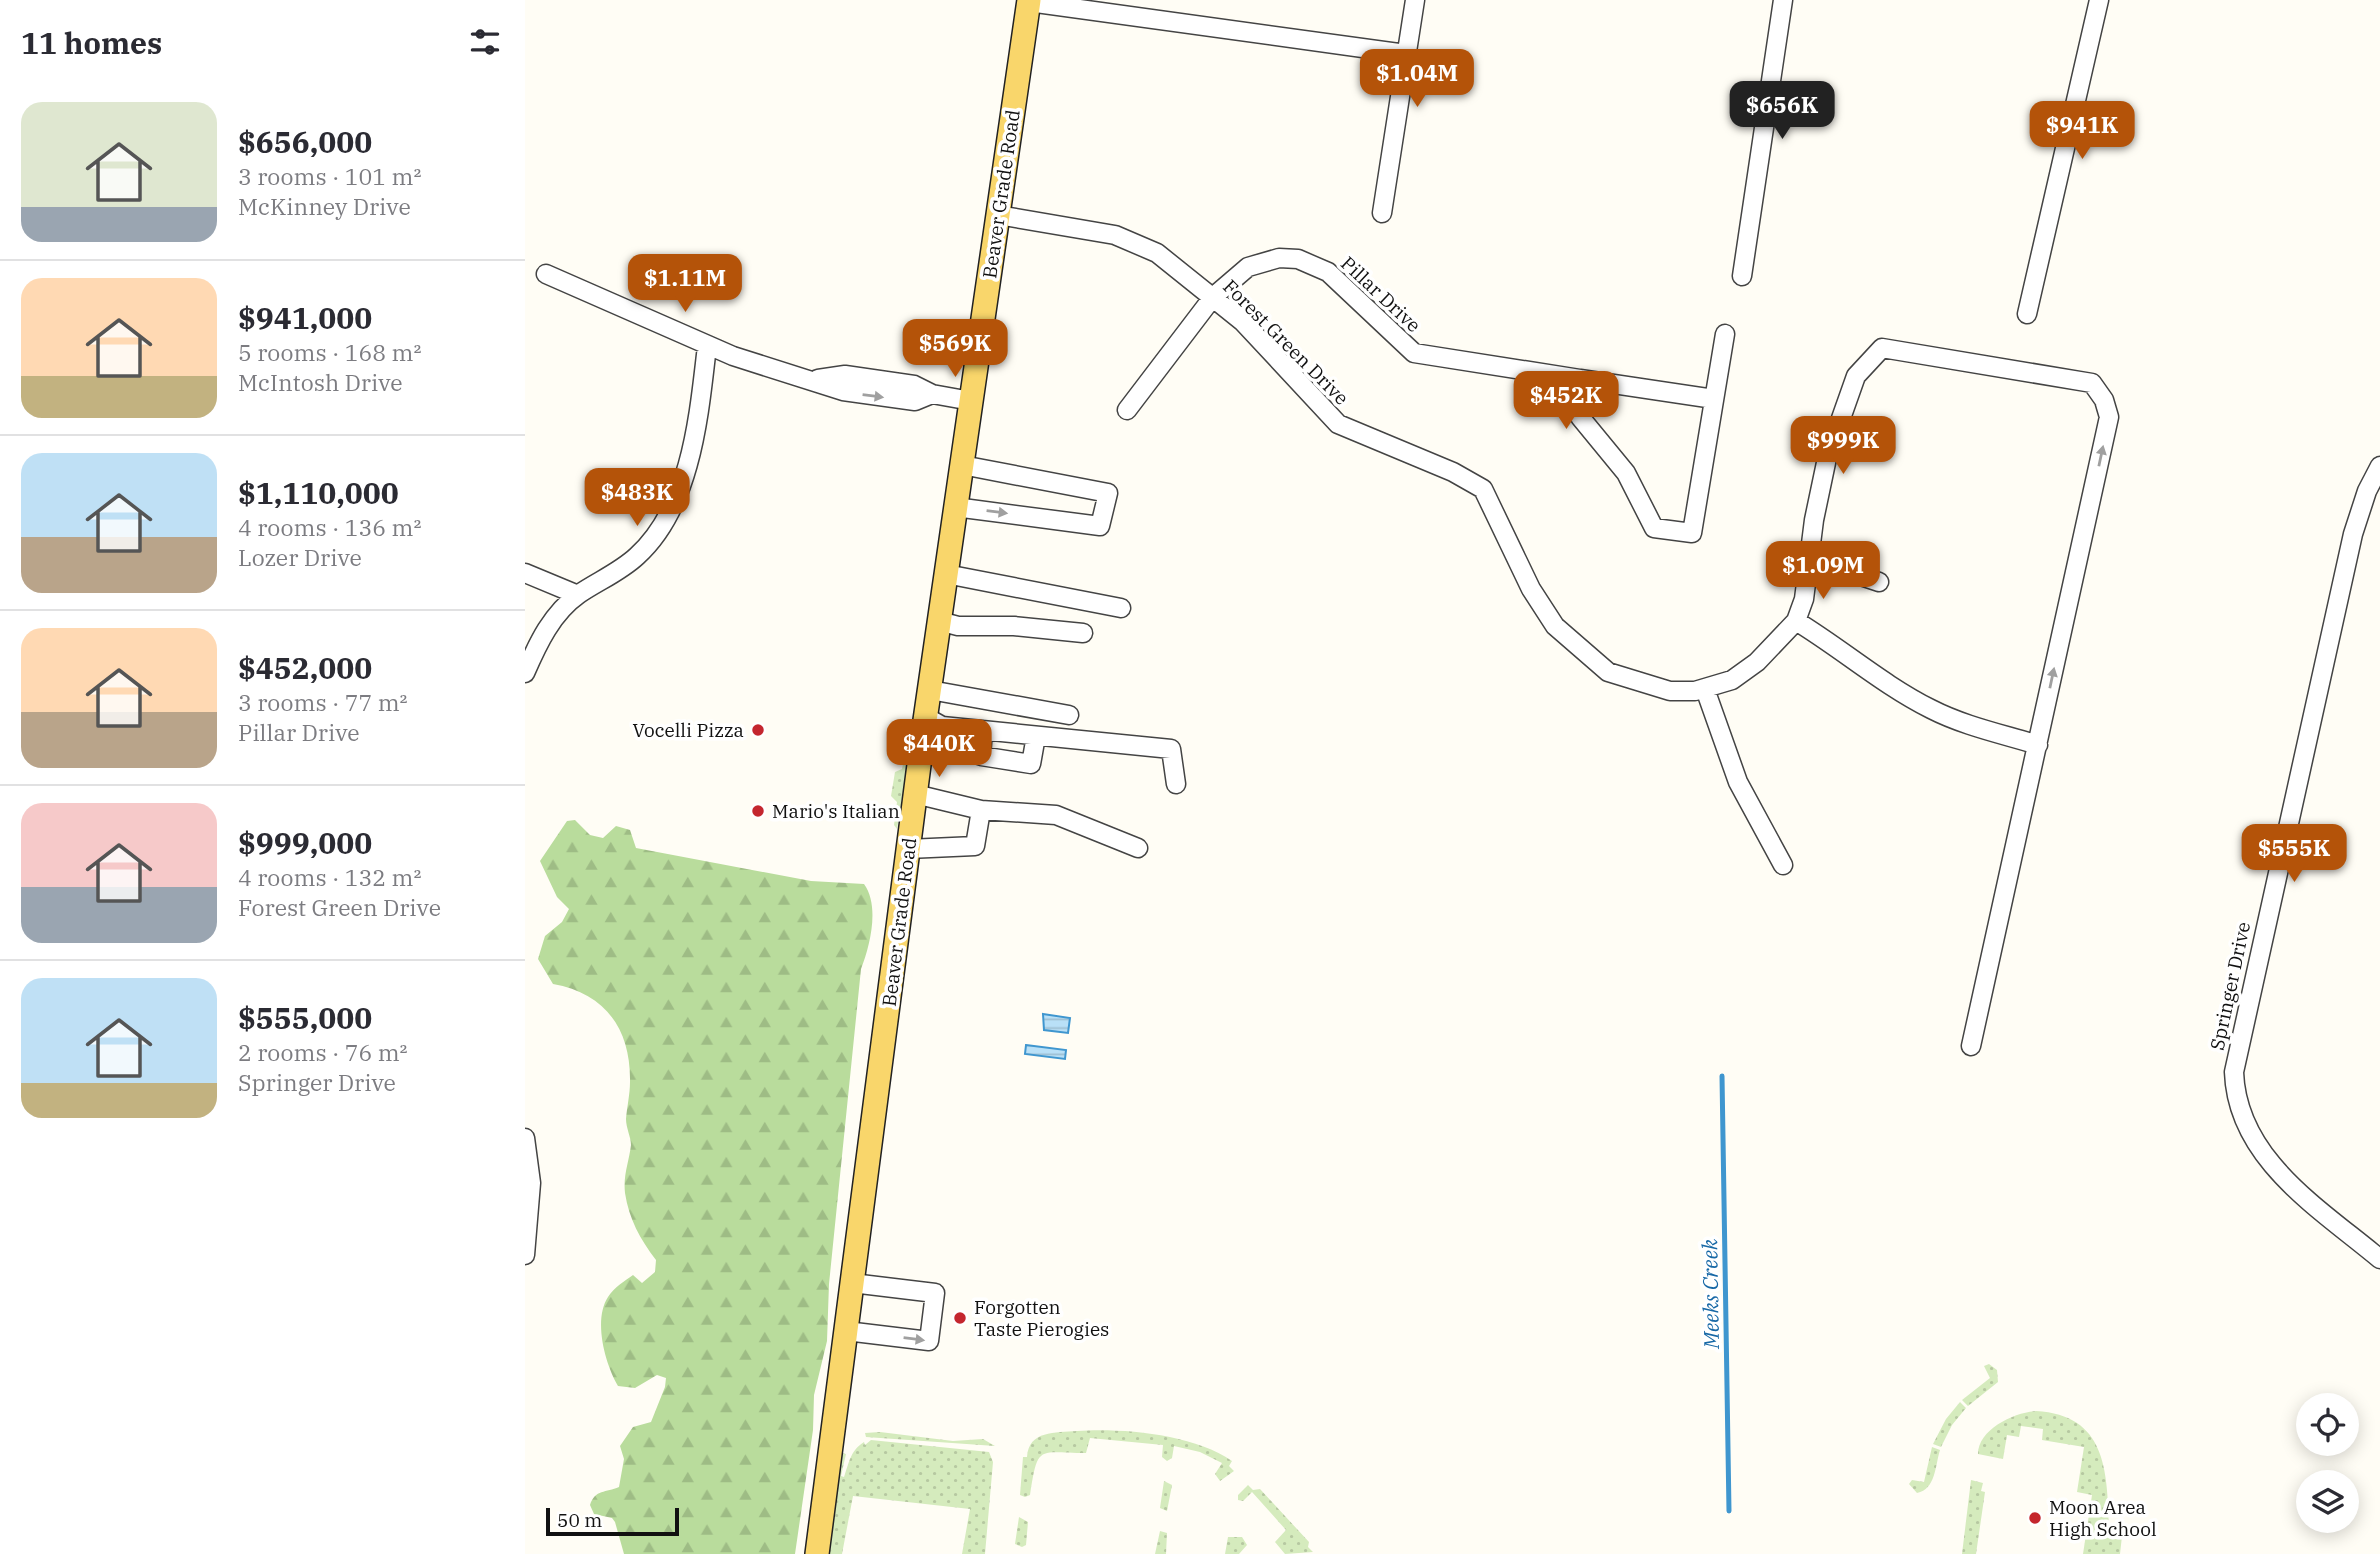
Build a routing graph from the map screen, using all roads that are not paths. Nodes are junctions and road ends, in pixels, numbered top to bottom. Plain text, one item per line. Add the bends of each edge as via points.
1 (1415, 0) edge
2 (1783, 0) edge
3 (2099, 0) edge
4 (1029, 1) edge
5 (1406, 54) junction
6 (1382, 213) dead end
7 (998, 215) junction
8 (546, 274) dead end
9 (1742, 276) dead end
10 (1213, 297) junction
11 (2027, 314) dead end
12 (1725, 334) dead end
13 (707, 345) junction
14 (1580, 379) junction
15 (1714, 399) junction
16 (971, 401) junction
17 (1127, 410) dead end
18 (962, 465) junction
19 (2380, 466) edge
20 (955, 507) junction
21 (1808, 570) junction
22 (525, 573) edge
23 (946, 574) junction
24 (1879, 582) dead end
25 (578, 595) junction
26 (1121, 608) dead end
27 (939, 621) junction
28 (1796, 621) junction
29 (1083, 634) dead end
30 (525, 673) edge
31 (1705, 689) junction
32 (930, 690) junction
33 (1069, 715) dead end
34 (926, 717) junction
35 (983, 730) junction
36 (1036, 736) junction
37 (2038, 745) junction
38 (1176, 784) dead end
39 (915, 794) junction
40 (981, 810) junction
41 (1138, 848) dead end
42 (908, 849) junction
43 (1783, 865) dead end
44 (1971, 1046) dead end
45 (525, 1138) edge
46 (525, 1255) edge
47 (2380, 1259) edge
48 (852, 1283) junction
49 (846, 1331) junction
50 (817, 1554) edge

1 - 5 street
2 - 9 street
3 - 11 street
4 - 5 street
4 - 7 main road, Beaver Grade Road
5 - 6 street
7 - 10 street, Forest Green Drive via 1126,238 1157,253
7 - 16 main road, Beaver Grade Road
8 - 13 street
10 - 14 street, Pillar Drive via 1248,267 1279,258 1298,259 1342,283 1414,353
10 - 17 street, Pillar Drive
10 - 31 street, Forest Green Drive via 1243,322 1338,424 1453,471 1483,489 1541,608 1598,666 1650,687
12 - 15 street
13 - 16 street via 814,380 845,375 914,385 932,394
13 - 25 street via 689,456 665,520 639,555
14 - 15 street
14 - 15 street via 1580,416 1626,473 1654,528 1692,533
16 - 18 main road, Beaver Grade Road
18 - 20 main road, Beaver Grade Road
20 -> 18 street via 1100,526 1108,494
19 - 47 street, Springer Drive via 2353,534 2234,1072 2243,1121 2268,1160
20 - 23 main road, Beaver Grade Road
21 - 24 street via 1843,570
21 - 28 street, Forest Green Drive
37 -> 21 street, Forest Green Drive via 2109,417 2092,383 1882,348 1856,376 1827,458
22 - 25 street
23 - 26 street
23 - 27 main road, Beaver Grade Road
25 - 30 street via 552,620
27 - 29 street
27 - 32 main road, Beaver Grade Road
28 - 31 street, Forest Green Drive via 1750,668
28 - 37 street via 1933,711
31 - 43 street via 1738,782
32 - 33 street
32 - 34 main road, Beaver Grade Road
34 - 35 street via 942,726
34 - 39 main road, Beaver Grade Road
35 - 36 street
35 - 36 street via 981,756 1031,764
36 - 38 street via 1171,749
37 - 44 street
39 - 40 street
39 - 42 main road, Beaver Grade Road
40 - 41 street via 1056,815
40 - 42 street via 975,846
42 - 48 main road, Beaver Grade Road
45 - 46 street via 531,1183
48 - 49 main road, Beaver Grade Road
49 -> 48 street via 929,1340 935,1293
49 - 50 main road, Beaver Grade Road

